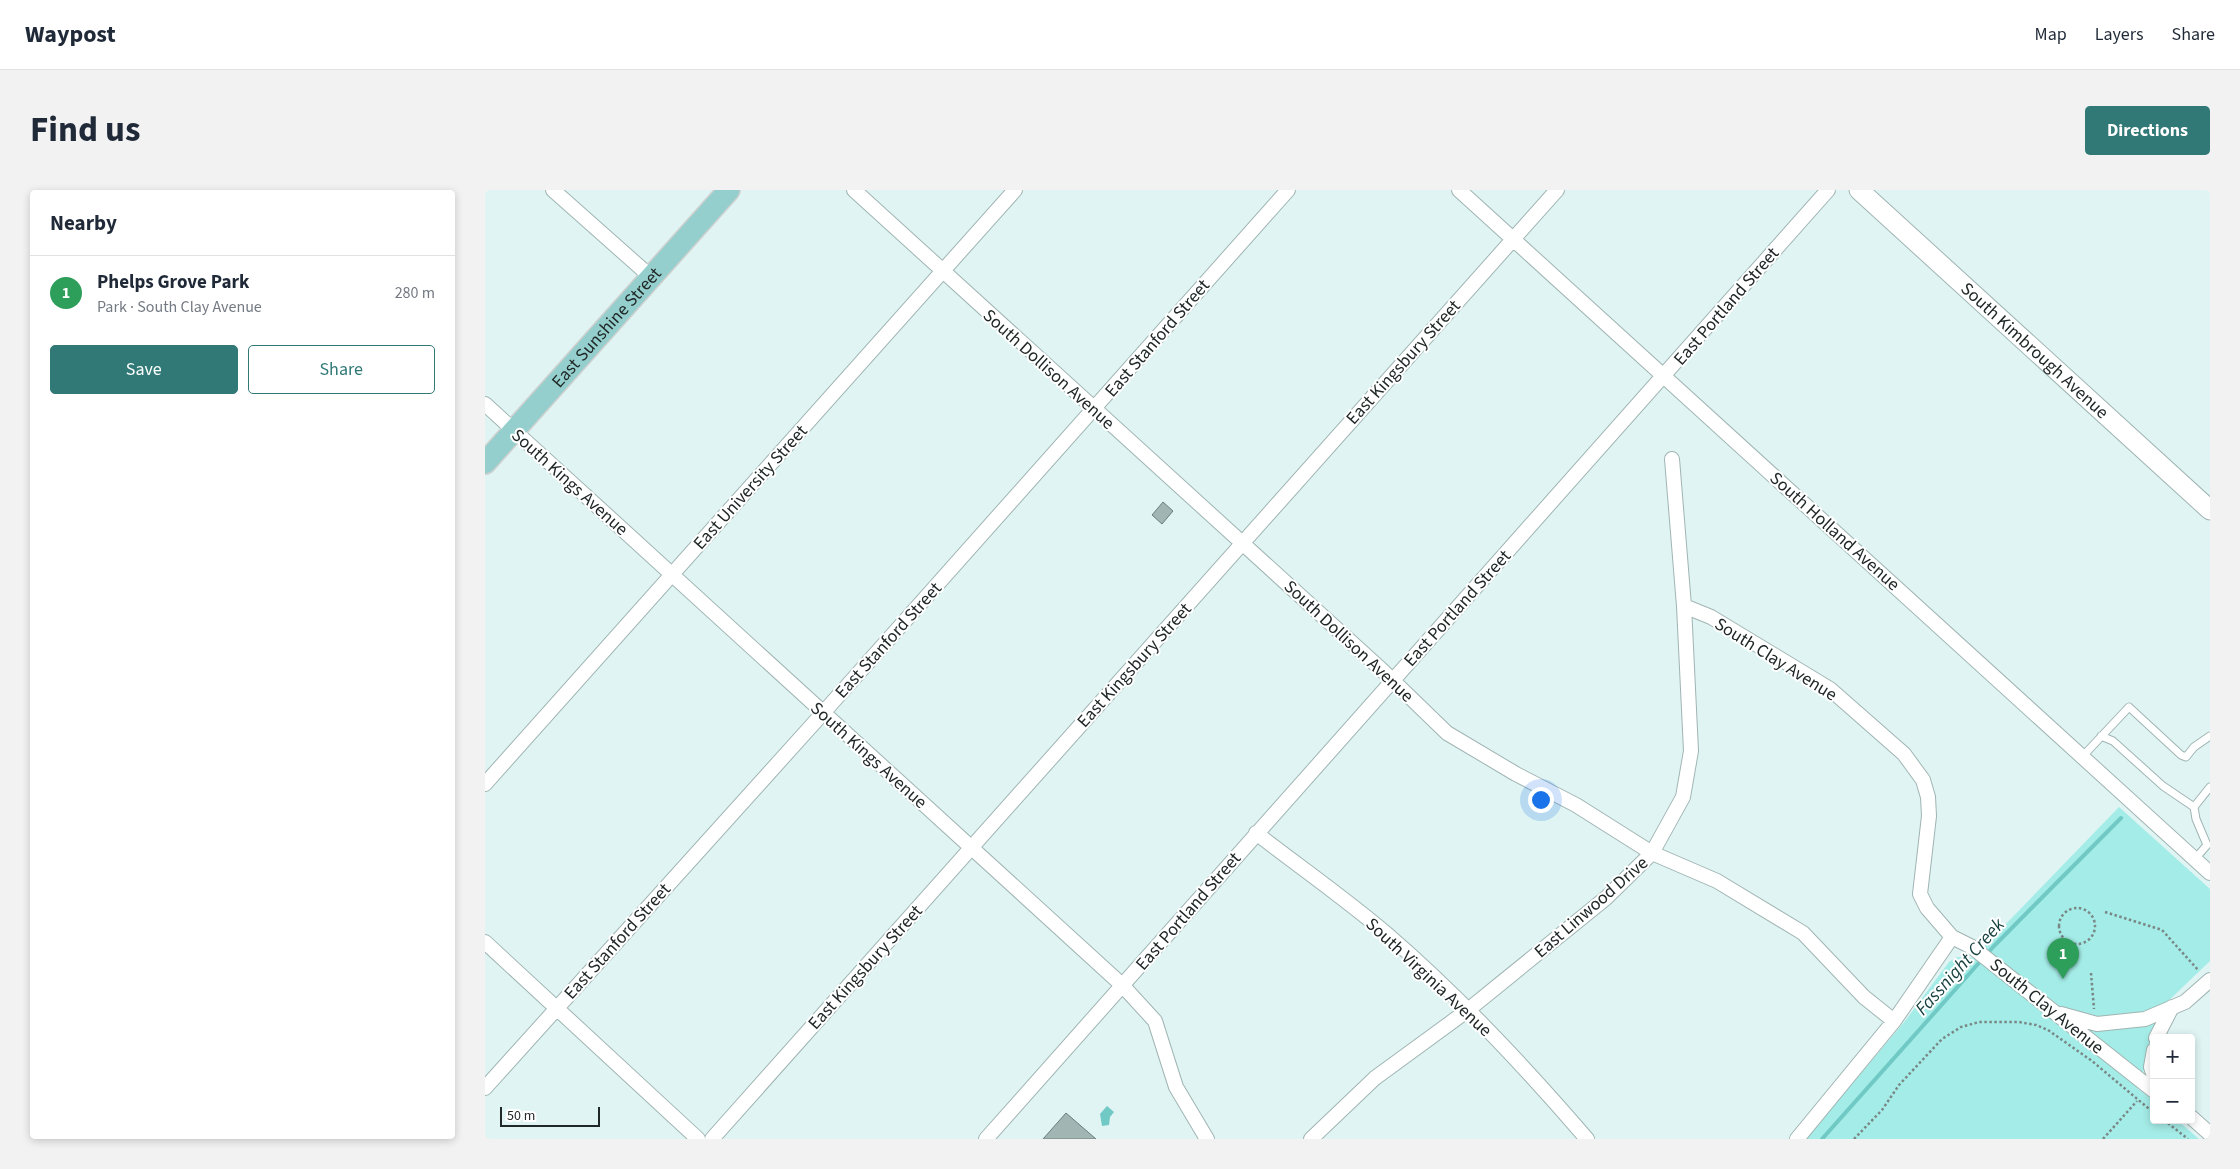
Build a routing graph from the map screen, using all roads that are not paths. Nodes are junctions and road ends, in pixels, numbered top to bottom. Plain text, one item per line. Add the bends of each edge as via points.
1 (553, 190) edge
2 (729, 190) edge
3 (853, 190) edge
4 (1015, 190) edge
5 (1288, 190) edge
6 (1459, 190) edge
7 (1557, 190) edge
8 (1828, 190) edge
9 (1859, 190) edge
10 (1513, 239) junction
11 (942, 271) junction
12 (651, 278) junction
13 (1664, 376) junction
14 (485, 404) edge
15 (1093, 410) junction
16 (514, 430) junction
17 (1671, 459) dead end
18 (485, 463) edge
19 (2210, 510) edge
20 (1242, 544) junction
21 (672, 575) junction
22 (1684, 606) junction
23 (1393, 680) junction
24 (823, 713) junction
25 (2101, 736) junction
26 (2210, 736) edge
27 (2082, 756) junction
28 (485, 784) edge
29 (2210, 787) edge
30 (2194, 807) junction
31 (1256, 832) junction
32 (971, 848) junction
33 (1652, 853) junction
34 (2195, 859) junction
35 (2210, 873) edge
36 (1952, 937) junction
37 (485, 942) edge
38 (2205, 976) edge
39 (1122, 985) junction
40 (2172, 1007) junction
41 (556, 1008) junction
42 (1468, 1010) junction
43 (2057, 1013) junction
44 (1894, 1021) junction
45 (2159, 1034) edge
46 (485, 1088) edge
47 (2150, 1088) edge
48 (2195, 1121) edge
49 (2210, 1134) edge
50 (698, 1139) edge
51 (711, 1139) edge
52 (986, 1139) edge
53 (1207, 1139) edge
54 (1311, 1139) edge
55 (1587, 1139) edge
56 (1797, 1139) edge

1 - 12 street
2 - 12 main road, East Sunshine Street
3 - 11 street, South Dollison Avenue
4 - 11 street, East University Street
5 - 15 street, East Stanford Street
6 - 10 street, South Holland Avenue
7 - 10 street, East Kingsbury Street
8 - 13 street, East Portland Street
9 - 19 main road, South Kimbrough Avenue
10 - 13 street, South Holland Avenue
10 - 20 street, East Kingsbury Street
11 - 15 street, South Dollison Avenue
11 - 21 street, East University Street
12 - 16 main road, East Sunshine Street
13 - 23 street, East Portland Street
13 - 27 street, South Holland Avenue
14 - 16 street, South Kings Avenue
15 - 20 street, South Dollison Avenue
15 - 24 street, East Stanford Street
16 - 18 main road, East Sunshine Street
16 - 21 street, South Kings Avenue
17 - 22 street, East Linwood Drive
20 - 23 street, South Dollison Avenue
20 - 32 street, East Kingsbury Street
21 - 24 street, South Kings Avenue
21 - 28 street, East University Street
22 - 33 street, East Linwood Drive via 1691,751 1683,797
22 - 36 street, South Clay Avenue via 1711,617 1830,689 1905,754 1923,780 1928,797 1929,816 1919,894
23 - 31 street, East Portland Street
23 - 33 street, South Dollison Avenue via 1447,733 1576,805
24 - 32 street, South Kings Avenue
24 - 41 street, East Stanford Street
25 - 26 lane via 2129,707 2186,757
25 - 27 lane
25 - 30 lane via 2113,741 2163,786
27 - 34 street, South Holland Avenue
29 - 30 lane
30 - 34 lane via 2207,845
31 - 39 street, East Portland Street
31 - 42 street, South Virginia Avenue via 1388,935
32 - 39 street, South Kings Avenue
32 - 51 street, East Kingsbury Street
33 - 42 street, East Linwood Drive via 1606,898
33 - 44 street, South Dollison Avenue via 1717,881 1803,934 1864,997
34 - 35 street, South Holland Avenue
36 - 43 street, South Clay Avenue via 1972,947
36 - 44 street
37 - 41 street
38 - 40 street via 2185,1002
39 - 52 street, East Portland Street
39 - 53 street, South Kings Avenue via 1155,1021 1176,1087
40 - 43 street via 2145,1019 2097,1024
40 - 45 street
41 - 46 street, East Stanford Street
41 - 50 street
42 - 54 street, East Linwood Drive via 1375,1078
42 - 55 street, South Virginia Avenue
43 - 47 street, South Clay Avenue
44 - 56 street
48 - 49 street

